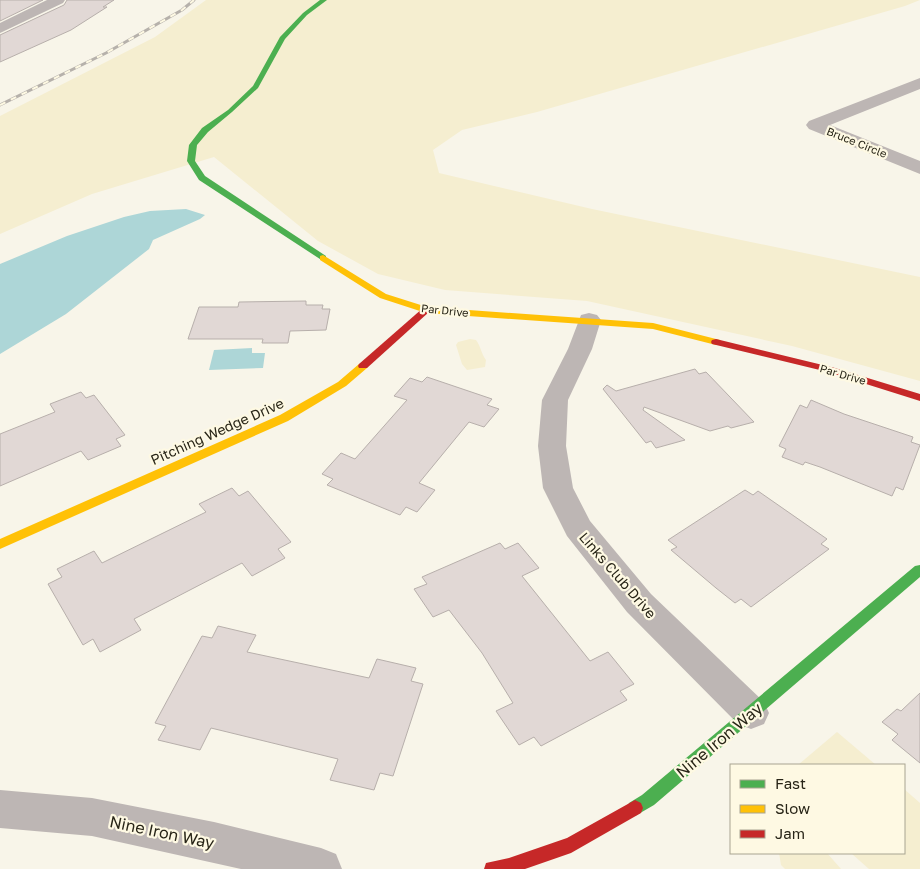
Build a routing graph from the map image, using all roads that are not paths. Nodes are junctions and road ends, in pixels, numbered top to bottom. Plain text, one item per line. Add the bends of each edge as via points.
1 (58, 0) edge
2 (324, 0) edge
3 (0, 29) edge
4 (920, 83) edge
5 (920, 168) edge
6 (426, 310) junction
7 (589, 320) junction
8 (920, 398) edge
9 (0, 544) edge
10 (920, 570) edge
11 (751, 713) junction
12 (0, 809) edge
13 (321, 869) edge
14 (492, 869) edge

1 - 3 street
2 - 6 street, Par Drive via 282,38 256,87 205,130 193,145 191,161 202,178 383,296
4 - 5 street, Bruce Circle via 815,125
6 - 7 street, Par Drive
6 - 9 street, Pitching Wedge Drive via 342,384 284,418
7 - 8 street, Par Drive via 653,326 831,370
7 - 11 street, Links Club Drive via 580,349 555,400 552,446 558,488 578,528 639,602
10 - 11 street, Nine Iron Way
11 - 14 street, Nine Iron Way via 648,800 571,845
12 - 13 street, Nine Iron Way via 92,818 214,842

